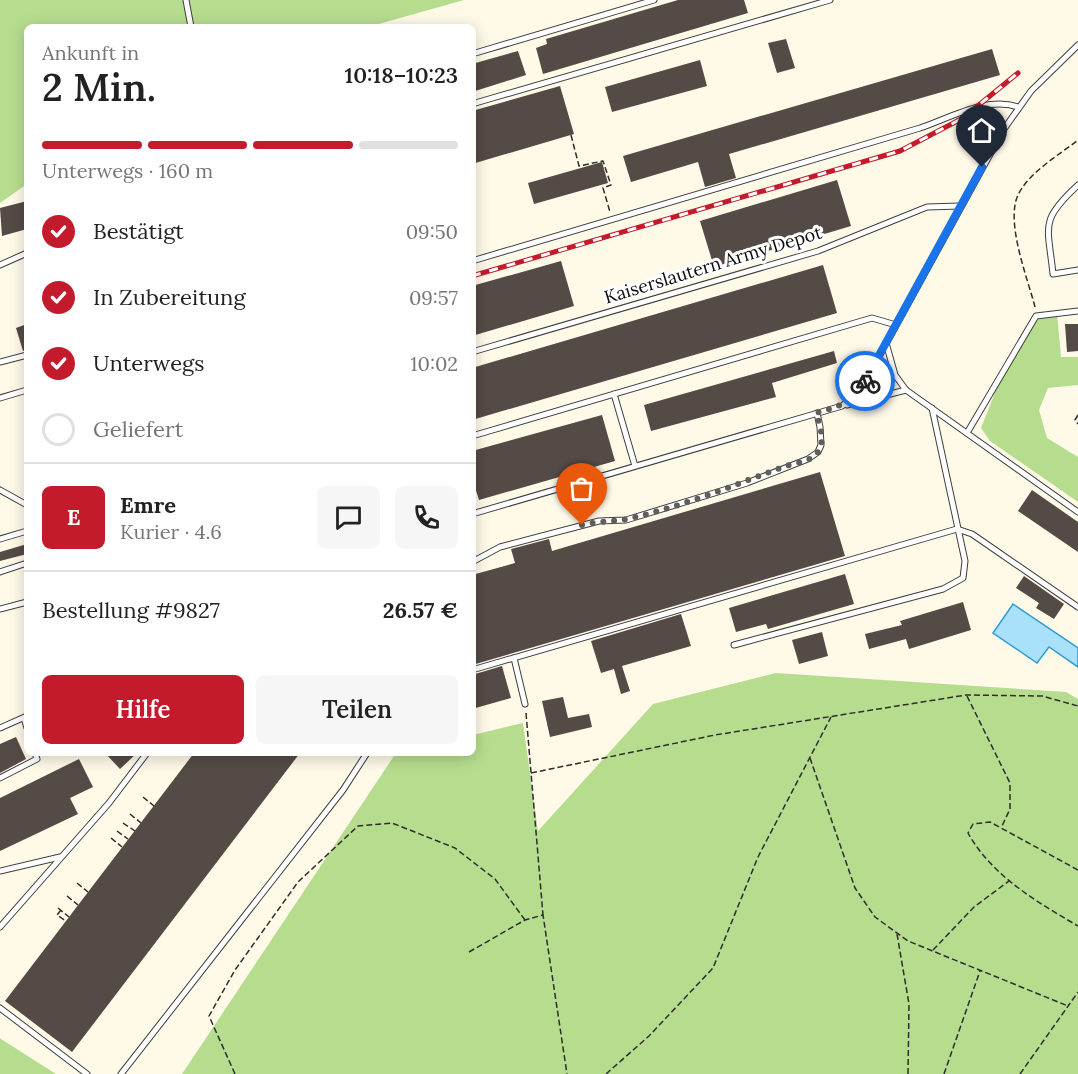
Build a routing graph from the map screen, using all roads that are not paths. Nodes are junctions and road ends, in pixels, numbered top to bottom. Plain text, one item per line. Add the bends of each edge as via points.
1 (186, 0) edge
2 (654, 0) edge
3 (830, 0) edge
4 (190, 24) edge
5 (1078, 45) edge
6 (476, 53) edge
7 (476, 103) edge
8 (1018, 107) junction
9 (1078, 185) edge
10 (960, 206) junction
11 (24, 254) edge
12 (476, 260) edge
13 (0, 265) edge
14 (1078, 270) edge
15 (1078, 311) edge
16 (896, 325) junction
17 (886, 342) junction
18 (476, 351) edge
19 (24, 356) edge
20 (0, 362) edge
21 (906, 390) junction
22 (24, 391) edge
23 (614, 394) junction
24 (0, 398) edge
25 (842, 406) junction
26 (932, 408) junction
27 (816, 413) junction
28 (967, 434) junction
29 (476, 435) edge
30 (635, 466) junction
31 (0, 490) edge
32 (24, 503) edge
33 (1078, 512) edge
34 (476, 513) edge
35 (957, 529) junction
36 (24, 532) edge
37 (0, 539) edge
38 (476, 560) edge
39 (24, 564) edge
40 (0, 572) edge
41 (24, 603) edge
42 (1078, 607) edge
43 (0, 609) edge
44 (734, 645) dead end
45 (514, 658) junction
46 (476, 669) edge
47 (525, 704) road end
48 (24, 717) edge
49 (0, 729) edge
50 (36, 756) edge
51 (145, 756) edge
52 (365, 756) edge
53 (0, 778) edge
54 (62, 857) junction
55 (0, 871) edge
56 (0, 927) edge
57 (0, 1008) edge
58 (87, 1074) edge
59 (121, 1074) edge

1 - 4 lane
2 - 6 lane
3 - 7 lane
5 - 8 lane
8 - 10 lane
8 - 12 lane via 992,103
9 - 14 lane via 1057,204 1048,222 1053,274
10 - 16 lane
10 - 18 lane, Kaiserslautern Army Depot via 927,207 818,251
11 - 13 lane
15 - 28 lane via 1036,316
16 - 17 lane
16 - 23 lane via 872,318
17 - 21 lane via 895,375
17 - 25 lane via 859,393
19 - 20 lane
21 - 25 lane
21 - 26 lane
22 - 24 lane
23 - 29 lane
23 - 30 lane
25 - 27 lane
26 - 28 lane
26 - 35 lane
27 - 30 lane
27 - 38 lane via 820,445 818,452 808,459 747,483 626,520 599,521 500,547
28 - 33 lane
30 - 34 lane
31 - 32 lane
35 - 42 lane via 972,534
35 - 44 lane via 965,561 963,578 943,589
35 - 45 lane
36 - 37 lane
39 - 40 lane
41 - 43 lane
45 - 46 lane
45 - 47 lane
48 - 49 lane
50 - 53 lane via 37,759
51 - 54 lane
52 - 59 lane via 343,790
54 - 55 lane
54 - 56 lane
57 - 58 lane

